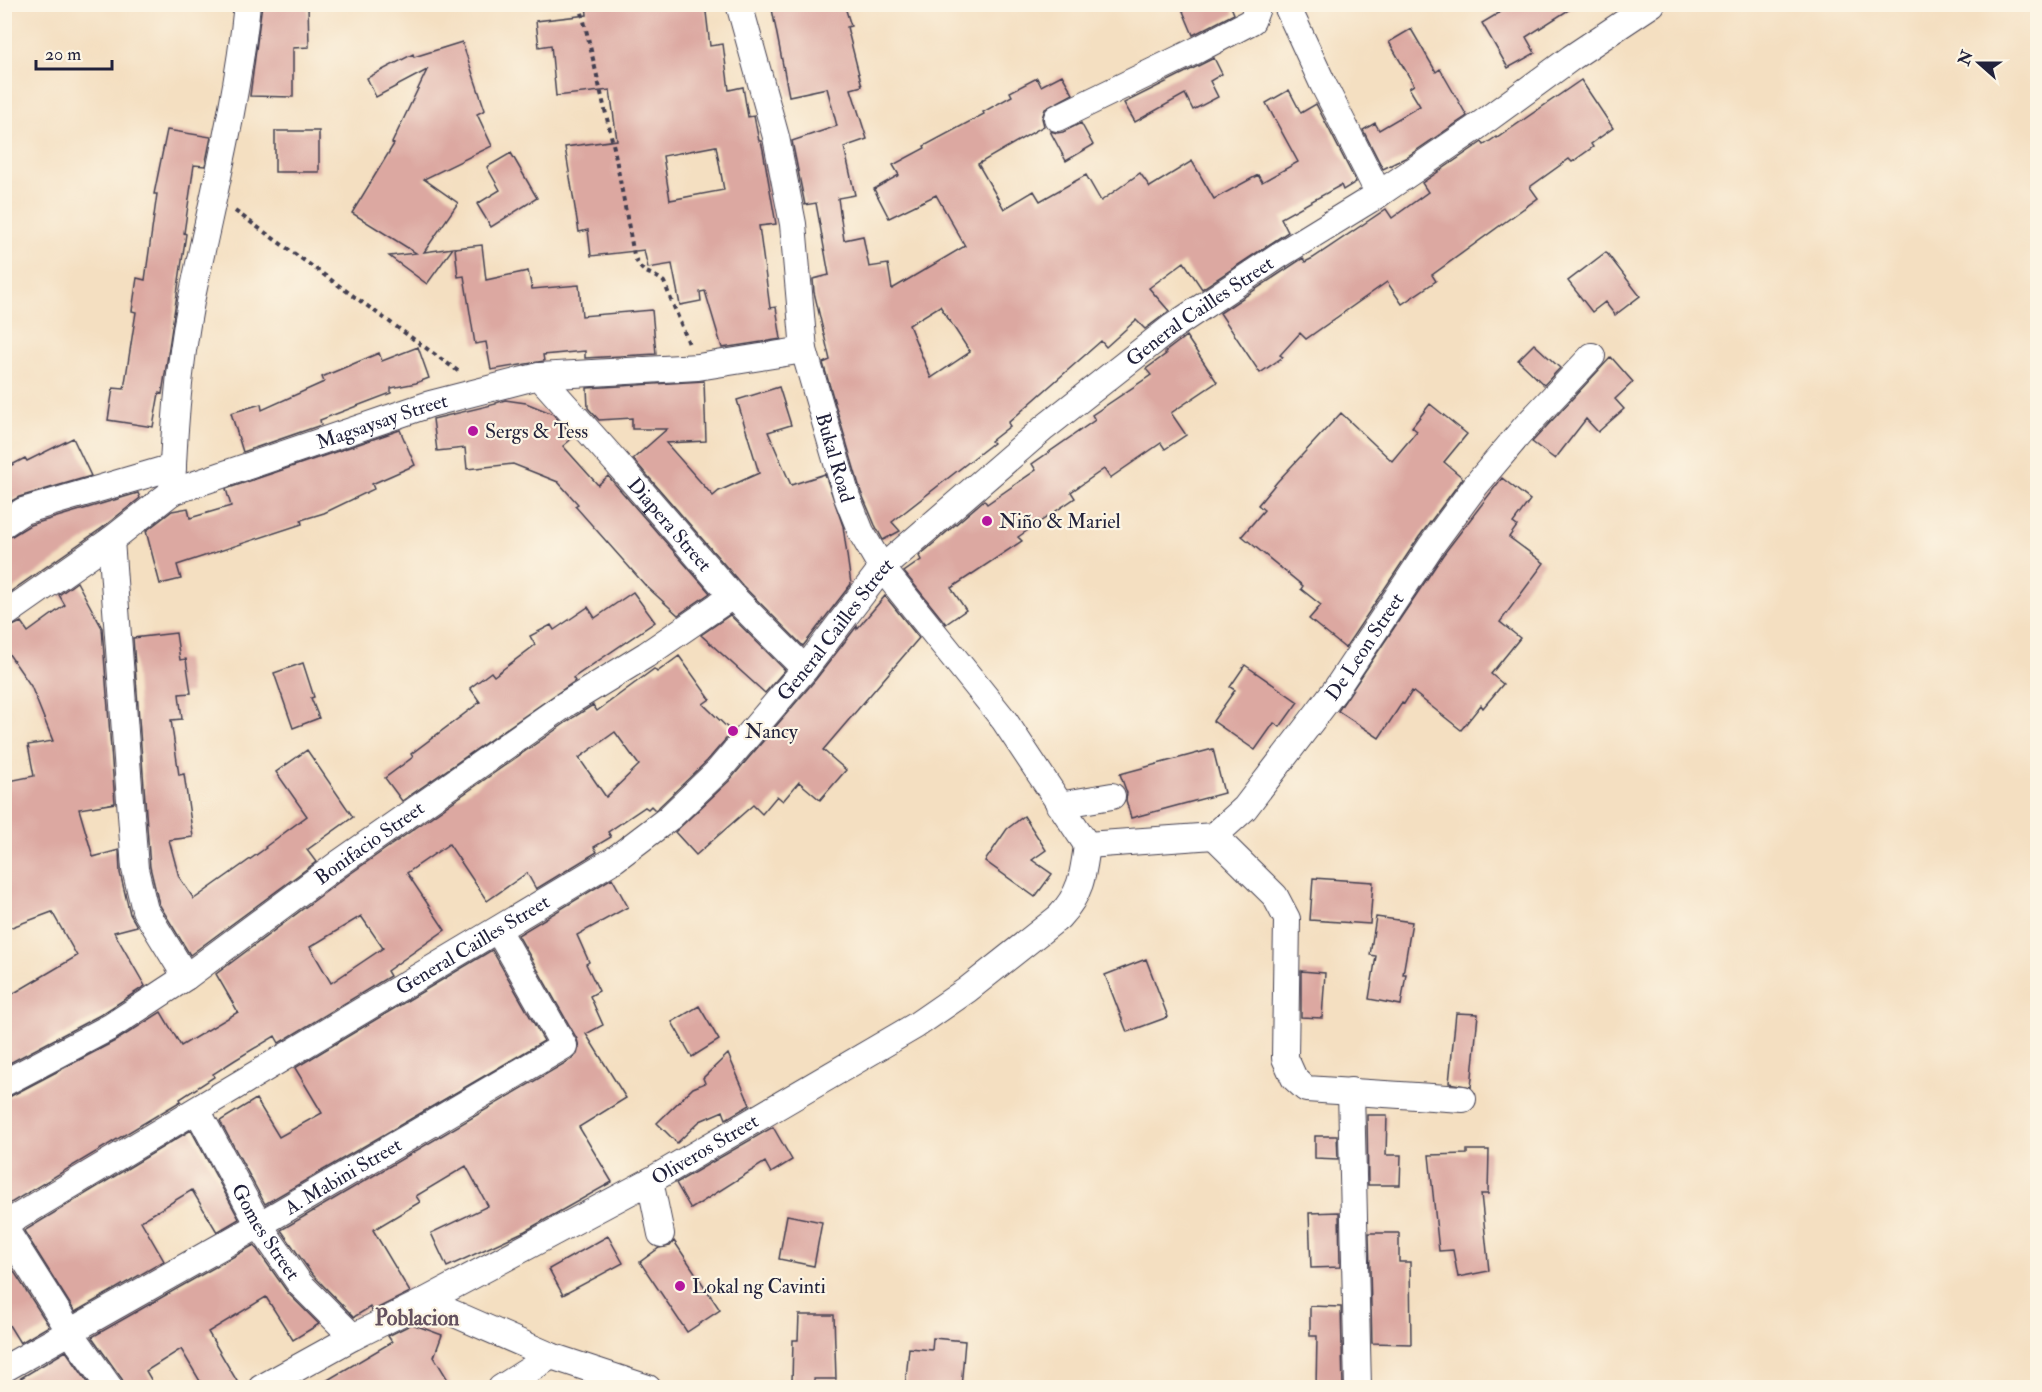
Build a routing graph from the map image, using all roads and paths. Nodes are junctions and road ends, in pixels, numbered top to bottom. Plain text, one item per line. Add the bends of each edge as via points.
1 (247, 4) edge
2 (580, 4) edge
3 (739, 4) edge
4 (1256, 4) edge
5 (1286, 4) edge
6 (1652, 4) edge
7 (1057, 118) dead end
8 (1379, 194) junction
9 (215, 196) junction
10 (804, 350) junction
11 (1592, 356) dead end
12 (698, 367) junction
13 (539, 376) junction
14 (483, 389) junction
15 (172, 479) junction
16 (4, 524) edge
17 (111, 540) junction
18 (882, 568) junction
19 (732, 596) junction
20 (4, 615) edge
21 (805, 669) junction
22 (1112, 796) dead end
23 (1059, 805) junction
24 (1214, 836) junction
25 (1087, 845) junction
26 (498, 930) junction
27 (186, 977) junction
28 (4, 1083) edge
29 (1351, 1091) junction
30 (1463, 1099) dead end
31 (197, 1110) junction
32 (650, 1181) junction
33 (259, 1225) junction
34 (4, 1226) edge
35 (661, 1234) dead end
36 (425, 1301) junction
37 (70, 1333) junction
38 (353, 1337) junction
39 (551, 1356) junction
40 (4, 1369) edge
41 (110, 1388) edge
42 (261, 1388) edge
43 (501, 1388) edge
44 (648, 1388) edge
45 (1358, 1388) edge

1 - 9 street
2 - 12 path via 634,255 639,268 664,282
3 - 10 street, Bukal Road via 776,137 791,213
4 - 7 street via 1252,21
5 - 8 street
6 - 8 street, General Cailles Street
8 - 18 street, General Cailles Street via 1172,327 1044,428
9 - 14 path
9 - 15 street via 195,280 175,407
10 - 12 street, Magsaysay Street
10 - 18 street, Bukal Road via 847,497
11 - 24 street, De Leon Street via 1476,485 1336,689 1245,808
12 - 13 street, Magsaysay Street
13 - 14 street, Magsaysay Street
13 - 19 street, Diapera Street
14 - 15 street, Magsaysay Street
15 - 16 street via 23,511
15 - 17 street, Magsaysay Street
17 - 20 street, Magsaysay Street
17 - 27 street via 135,869 145,910
18 - 21 street, General Cailles Street
18 - 23 street, Bukal Road via 1004,720
19 - 21 street, Diapera Street
19 - 27 street, Bonifacio Street via 556,711 338,864
21 - 26 street, General Cailles Street via 718,771 669,819 615,859
22 - 23 street
23 - 25 street, Bukal Road
24 - 25 street
24 - 29 street via 1275,896 1287,919 1285,1058 1294,1078 1306,1089
25 - 32 street, Oliveros Street via 1083,877 1071,903 1059,917 967,990 915,1026
26 - 31 street, General Cailles Street
26 - 33 street, A. Mabini Street via 564,1046
27 - 28 street, Bonifacio Street via 110,1027
29 - 30 street
29 - 45 street
31 - 33 street, Gomes Street
31 - 34 street, General Cailles Street
32 - 35 street
32 - 36 street, Oliveros Street
33 - 37 street, A. Mabini Street
33 - 38 street, Gomes Street via 300,1284
34 - 37 street
36 - 38 street, Oliveros Street
36 - 39 street
37 - 40 street, A. Mabini Street
37 - 41 street
38 - 42 street, Oliveros Street
39 - 43 street
39 - 44 street

